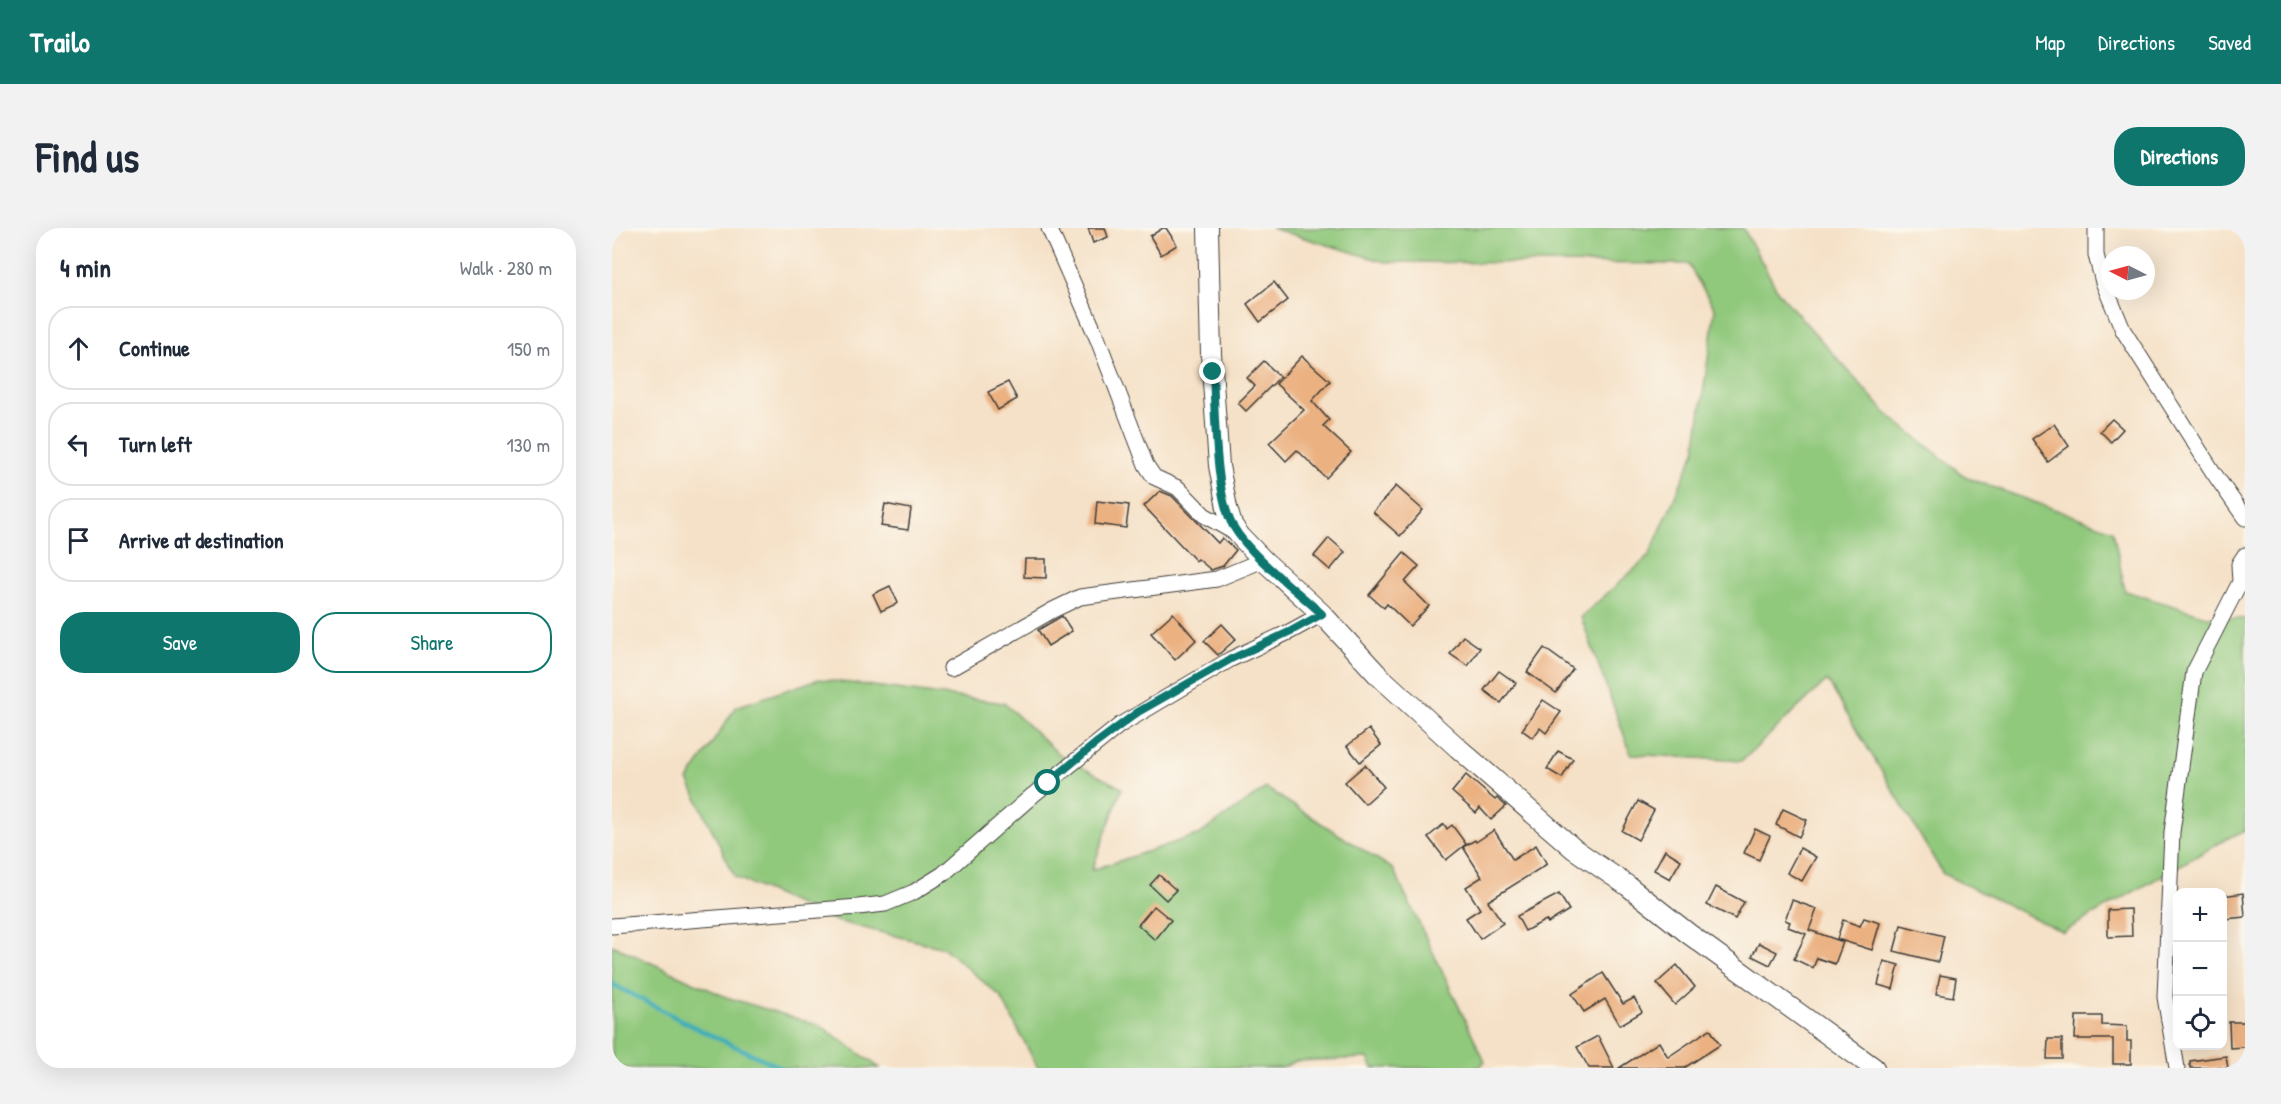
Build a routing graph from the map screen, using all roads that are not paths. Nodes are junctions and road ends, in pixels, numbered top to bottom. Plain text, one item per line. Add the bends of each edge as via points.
1 (1049, 228) edge
2 (1208, 228) edge
3 (2096, 228) edge
4 (2245, 518) edge
5 (1240, 536) junction
6 (2245, 555) edge
7 (1263, 560) junction
8 (1322, 614) junction
9 (951, 668) dead end
10 (613, 924) edge
11 (1874, 1068) edge
12 (2177, 1068) edge

1 - 5 street via 1146,465 1154,477 1178,488 1204,515
2 - 5 street via 1219,466 1232,525
3 - 4 street via 2096,255 2103,282 2123,330
5 - 7 street
6 - 12 street via 2239,564 2240,582 2194,672 2172,832 2164,997
7 - 8 street
7 - 9 street via 1217,579 1080,597
8 - 10 street via 1231,659 1138,712 943,874 914,892 885,904 858,907
8 - 11 street via 1377,674 1574,849

